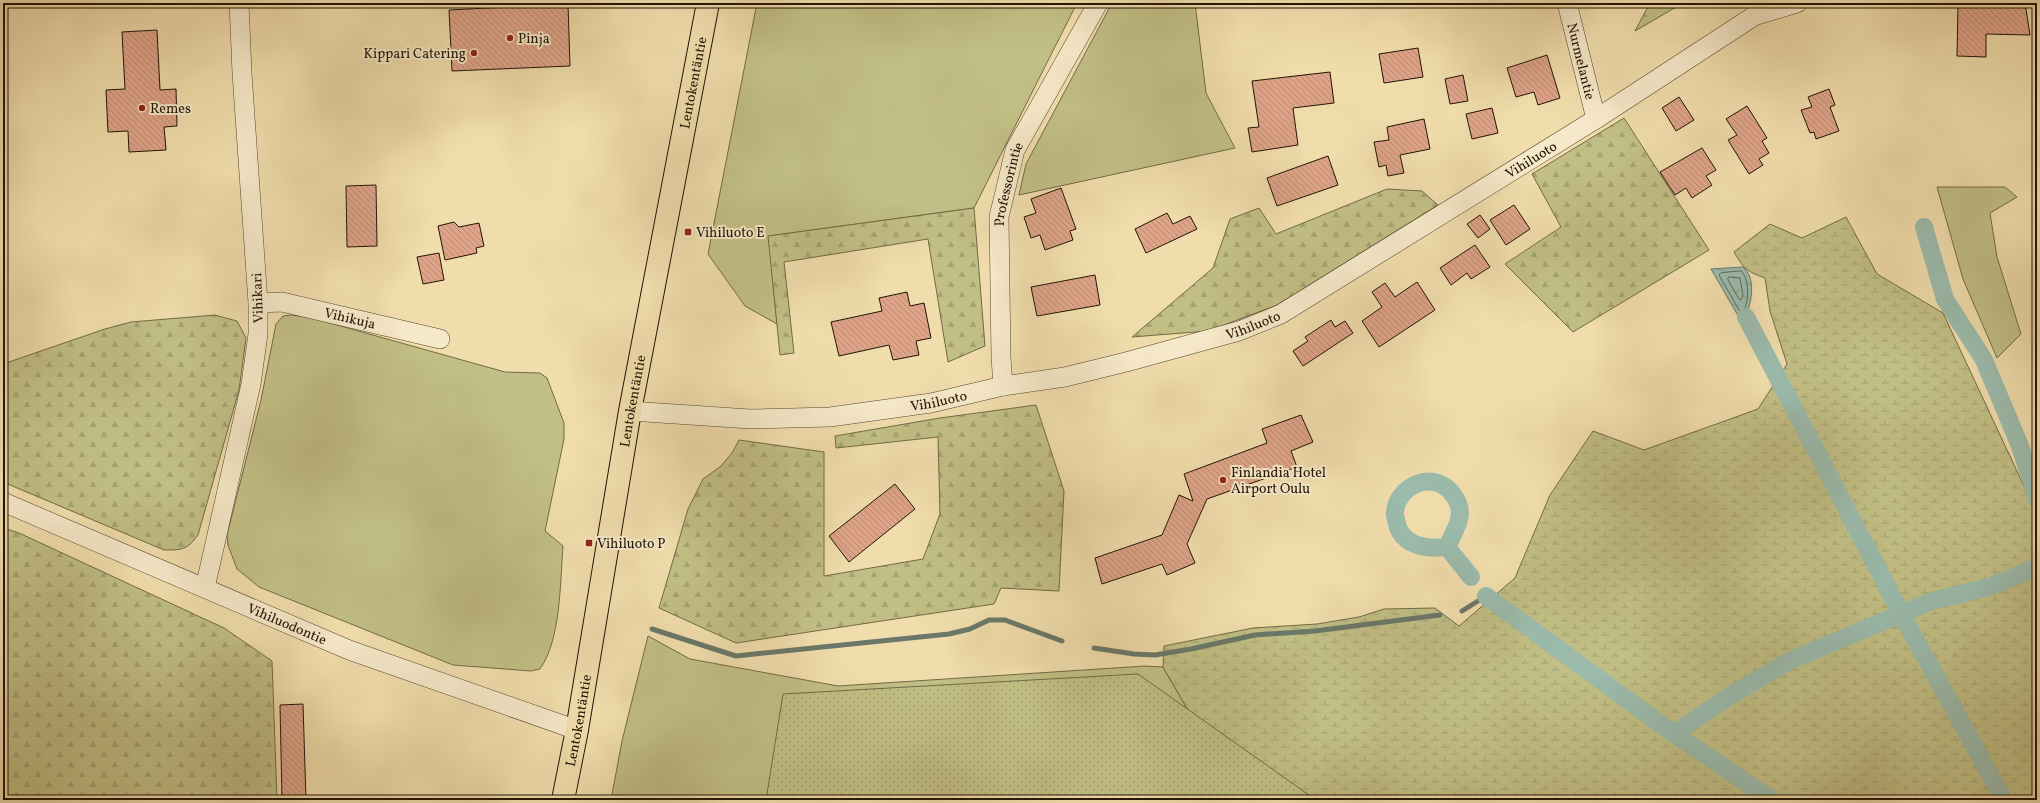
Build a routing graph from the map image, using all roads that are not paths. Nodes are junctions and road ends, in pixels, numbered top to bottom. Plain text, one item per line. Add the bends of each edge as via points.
1 (239, 3) edge
2 (708, 3) edge
3 (1098, 3) edge
4 (1567, 3) edge
5 (1797, 3) edge
6 (1596, 119) junction
7 (258, 303) junction
8 (440, 339) dead end
9 (1003, 386) junction
10 (630, 412) junction
11 (3, 502) edge
12 (205, 588) junction
13 (577, 730) junction
14 (563, 800) edge

1 - 7 street, Vihikari
2 - 10 main road, Lentokentäntie
3 - 9 street, Professorintie via 1015,150 999,217 1000,357
4 - 6 street, Nurmelantie
5 - 6 street, Vihiluoto via 1754,16
6 - 9 street, Vihiluoto via 1281,314 1238,331 1126,362 1065,377
7 - 8 street, Vihikuja via 282,302
7 - 12 street, Vihikari via 258,334 251,384
9 - 10 street, Vihiluoto via 931,403 830,417 750,419
10 - 13 main road, Lentokentäntie
11 - 12 street, Vihiluodontie
12 - 13 street, Vihiluodontie via 349,650
13 - 14 main road, Lentokentäntie

